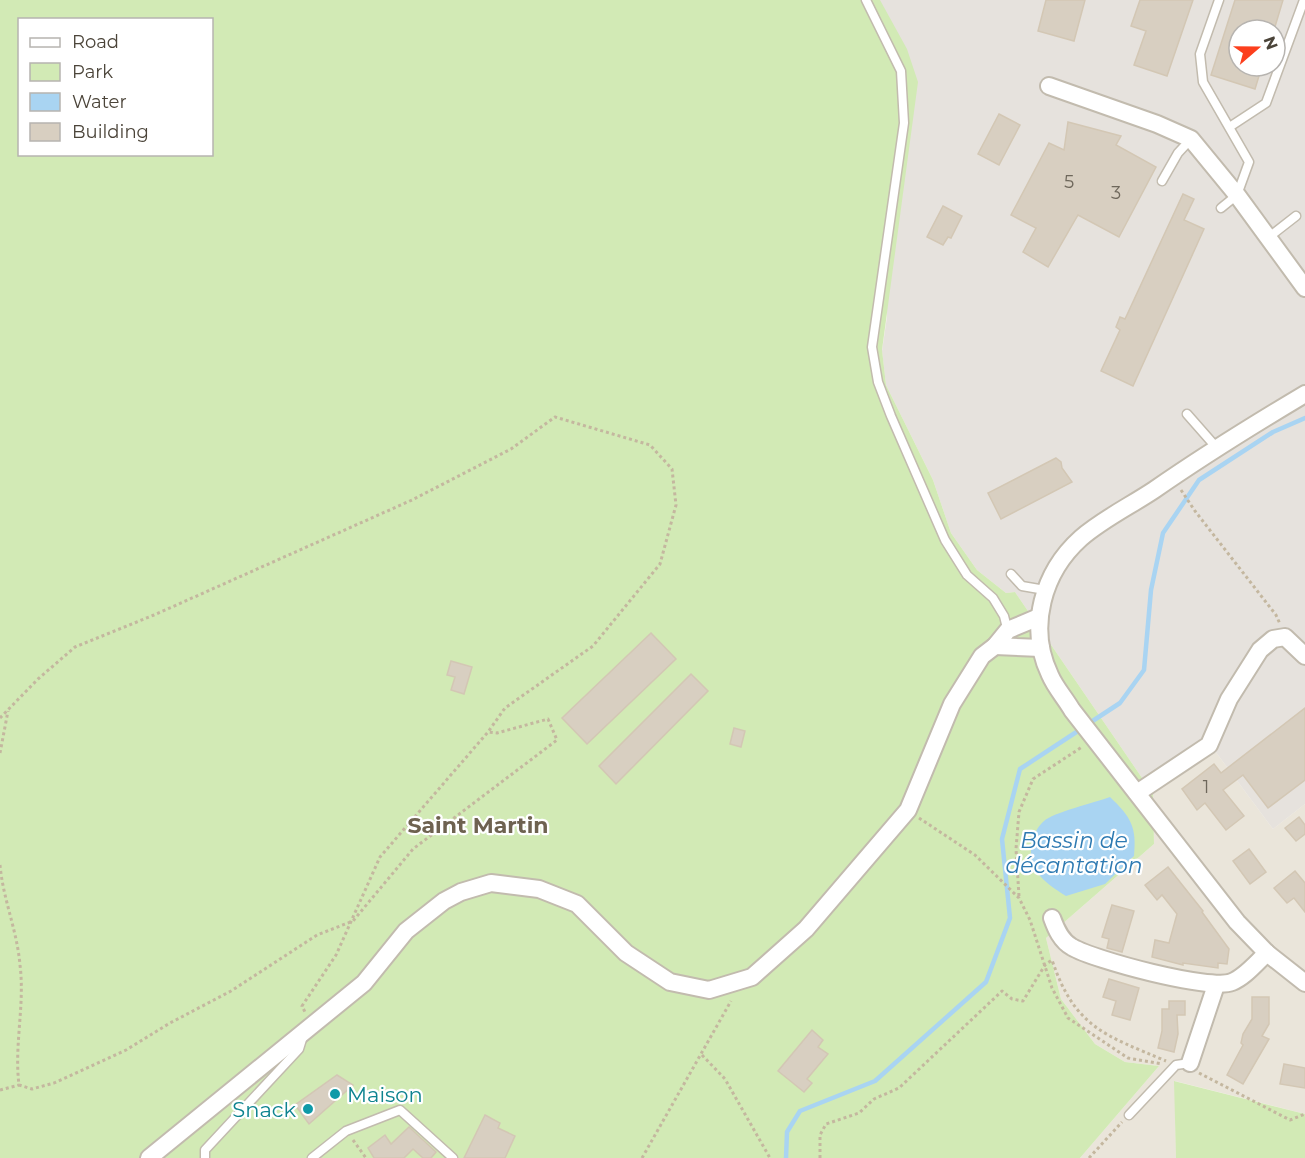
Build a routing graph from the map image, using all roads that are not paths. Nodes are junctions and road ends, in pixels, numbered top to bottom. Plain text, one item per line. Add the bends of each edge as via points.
1 (866, 0) edge
2 (1220, 0) edge
3 (1304, 0) edge
4 (1049, 86) dead end
5 (1231, 126) junction
6 (1191, 139) junction
7 (1162, 182) dead end
8 (1237, 195) junction
9 (1221, 208) dead end
10 (1296, 216) dead end
11 (1269, 237) junction
12 (1305, 288) edge
13 (1305, 394) edge
14 (1187, 414) dead end
15 (1216, 447) junction
16 (1011, 574) dead end
17 (1045, 590) junction
18 (1039, 617) junction
19 (1008, 630) junction
20 (1003, 646) junction
21 (1041, 648) junction
22 (1305, 656) edge
23 (1137, 793) junction
24 (1052, 918) dead end
25 (1267, 953) junction
26 (1305, 983) edge
27 (1216, 986) junction
28 (308, 1027) junction
29 (1183, 1064) joint
30 (1129, 1115) road end
31 (149, 1158) edge
32 (205, 1158) edge
33 (312, 1158) edge
34 (453, 1158) edge

1 - 19 lane via 902,71 904,94 904,123 872,347 878,381 945,540 968,575 993,598
2 - 5 lane via 1200,54 1203,82
3 - 5 lane via 1266,103
4 - 6 street
5 - 8 lane via 1249,162
6 - 7 lane
6 - 8 street
8 - 9 lane
8 - 11 street
10 - 11 lane
11 - 12 street
13 - 15 street
14 - 15 lane
15 - 17 street via 1083,537 1059,561
16 - 17 lane via 1022,586
17 - 18 street
18 - 19 street
18 - 21 street
19 - 20 street
20 - 21 street
20 - 28 street via 982,656 952,704 908,810 806,929 752,977 709,990 670,982 626,953 577,904 539,889 491,883 461,892 436,907 406,931 364,983
21 - 23 street via 1050,675 1072,710
22 - 23 street via 1285,637 1273,639 1260,650 1229,699 1209,745
23 - 25 street via 1237,922
24 - 27 street via 1058,934 1071,947 1139,969
25 - 26 street
25 - 27 street via 1233,982
27 - 29 street
28 - 31 street
28 - 32 lane via 299,1048 205,1150
29 - 30 lane
33 - 34 lane via 346,1131 400,1110

